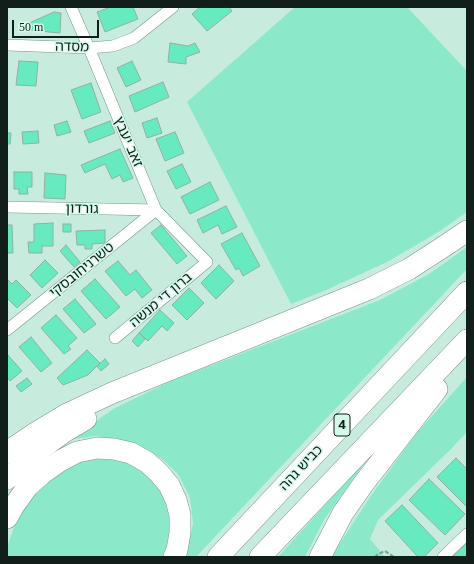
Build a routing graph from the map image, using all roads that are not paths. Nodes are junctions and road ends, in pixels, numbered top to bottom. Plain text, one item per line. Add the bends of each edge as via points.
1 (71, 7) edge
2 (173, 7) edge
3 (7, 45) edge
4 (89, 48) junction
5 (7, 207) edge
6 (156, 210) junction
7 (467, 231) edge
8 (207, 262) joint
9 (467, 292) edge
10 (7, 330) edge
11 (115, 338) dead end
12 (467, 340) edge
13 (467, 350) edge
14 (186, 364) junction
15 (7, 453) edge
16 (7, 480) edge
17 (7, 518) edge
18 (467, 534) edge
19 (174, 557) edge
20 (218, 557) edge
21 (260, 557) edge
22 (320, 557) edge
23 (443, 557) edge

1 - 4 street, זאב יעבץ
2 - 4 street, מסדה via 134,38 113,46
3 - 4 street, מסדה
4 - 6 street, זאב יעבץ
5 - 6 street, גורדון
6 - 8 street, זאב יעבץ
6 - 10 street, טשרניחובסקי
7 - 14 highway via 409,269 369,289
8 - 11 street, ברון די מנשה
9 - 20 highway, כביש גהה / 4
12 - 21 highway, 4
13 - 22 highway via 364,482 343,513
14 - 15 highway via 67,414
14 - 16 highway via 64,432 18,468
17 - 19 highway via 28,486 60,461 77,452 97,448 114,449 131,453 147,462 160,472 169,485 180,516 180,533
18 - 23 street

